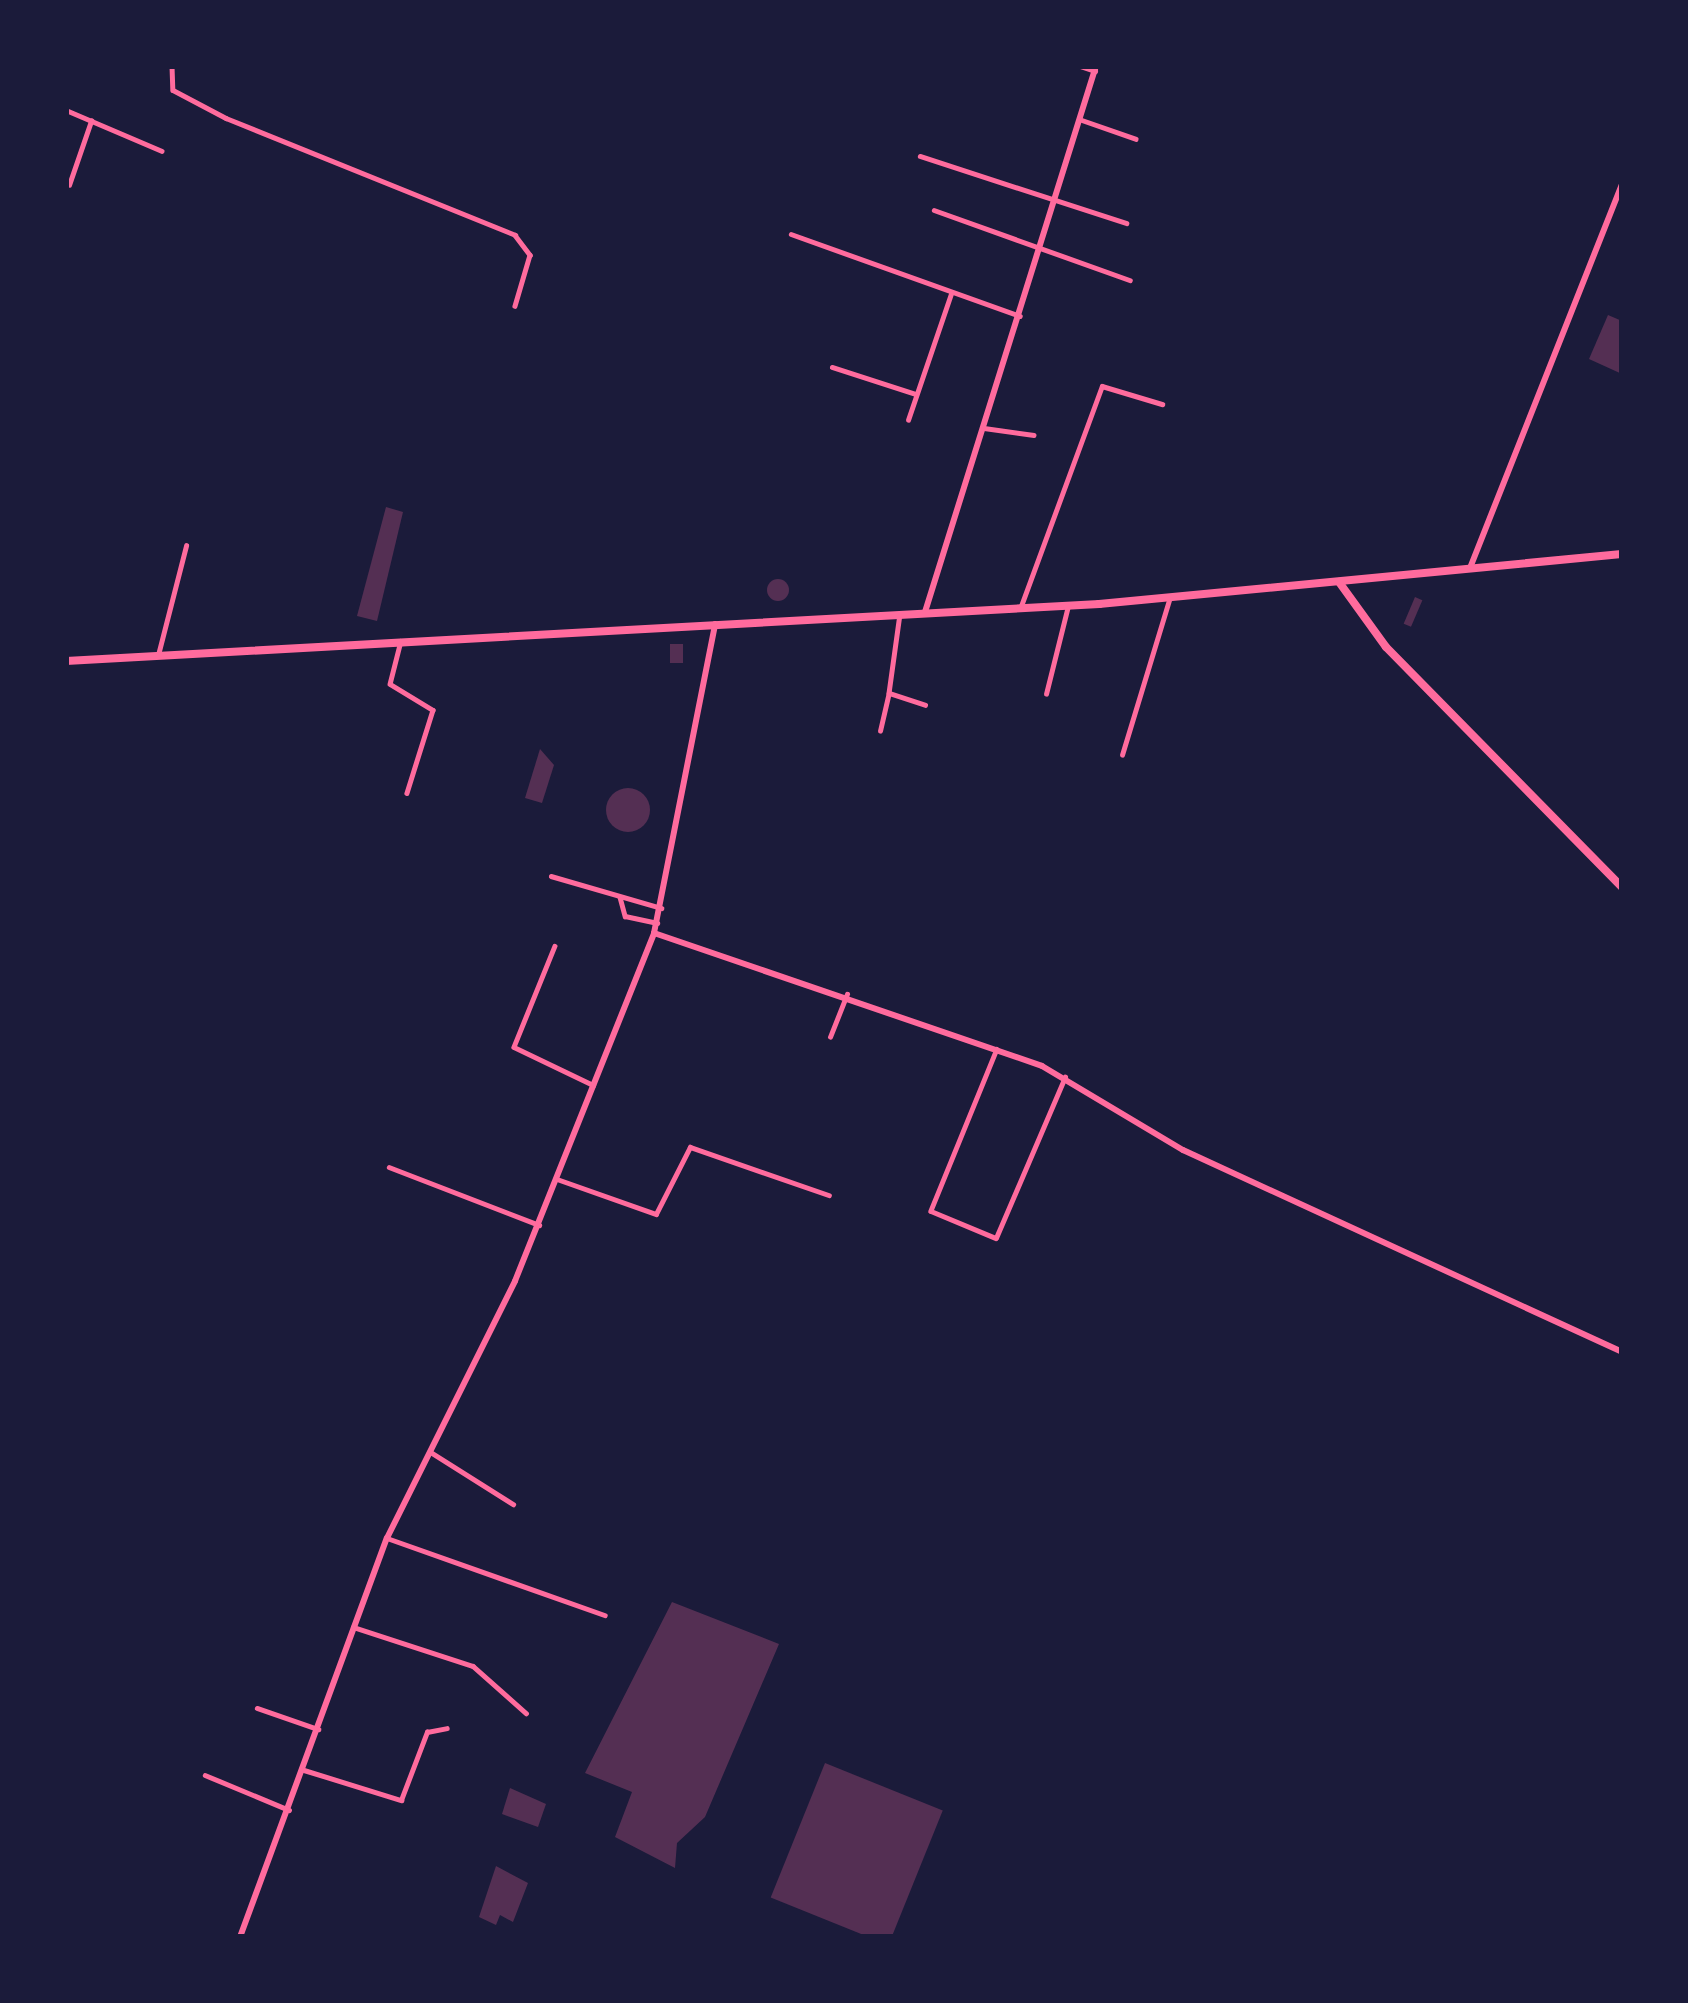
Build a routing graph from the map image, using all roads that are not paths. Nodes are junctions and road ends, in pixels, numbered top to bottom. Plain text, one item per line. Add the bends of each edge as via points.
1 (172, 66) edge
2 (1080, 66) edge
3 (1096, 69) edge
4 (66, 111) edge
5 (1079, 119) junction
6 (91, 121) junction
7 (1136, 139) dead end
8 (163, 151) dead end
9 (920, 156) dead end
10 (1622, 184) edge
11 (69, 185) edge
12 (1054, 201) junction
13 (934, 210) dead end
14 (1126, 223) dead end
15 (791, 234) dead end
16 (1040, 253) junction
17 (1130, 280) dead end
18 (951, 294) junction
19 (515, 306) dead end
20 (1020, 316) junction
21 (832, 367) dead end
22 (916, 394) junction
23 (1162, 404) dead end
24 (908, 421) dead end
25 (984, 428) junction
26 (1034, 435) dead end
27 (186, 546) dead end
28 (1622, 554) edge
29 (1470, 568) junction
30 (1339, 582) junction
31 (1170, 599) junction
32 (1068, 605) junction
33 (1021, 607) junction
34 (925, 612) junction
35 (900, 614) junction
36 (715, 624) junction
37 (401, 641) junction
38 (158, 655) junction
39 (66, 661) edge
40 (889, 694) junction
41 (1046, 694) dead end
42 (925, 705) dead end
43 (880, 731) dead end
44 (1122, 755) dead end
45 (407, 793) dead end
46 (551, 876) dead end
47 (1622, 887) edge
48 (620, 896) junction
49 (661, 908) junction
50 (657, 923) junction
51 (654, 933) junction
52 (555, 946) dead end
53 (66, 963) edge
54 (66, 979) edge
55 (847, 994) junction
56 (830, 1037) dead end
57 (997, 1049) junction
58 (1065, 1077) junction
59 (593, 1084) junction
60 (389, 1167) dead end
61 (557, 1178) junction
62 (829, 1195) dead end
63 (539, 1225) junction
64 (1622, 1352) edge
65 (429, 1452) junction
66 (513, 1504) dead end
67 (387, 1538) junction
68 (604, 1615) dead end
69 (353, 1627) junction
70 (257, 1708) dead end
71 (526, 1713) dead end
72 (448, 1728) dead end
73 (318, 1729) junction
74 (304, 1770) junction
75 (205, 1774) dead end
76 (289, 1810) junction
77 (240, 1937) edge

1 - 19 street via 173,90 226,118 515,235 530,255
2 - 3 street
3 - 5 street
4 - 6 street
5 - 7 street
5 - 12 street
6 - 8 street
6 - 11 street
9 - 12 street
10 - 29 street
12 - 14 street
12 - 16 street
13 - 16 street
15 - 18 street
16 - 17 street
16 - 20 street
18 - 20 street
18 - 22 street
20 - 25 street
21 - 22 street
22 - 24 street
23 - 33 street via 1102,386
25 - 26 street
25 - 34 street
27 - 38 street
28 - 29 main road
29 - 30 main road
30 - 31 main road
30 - 47 main road via 1386,647
31 - 32 main road
31 - 44 street
32 - 33 main road
32 - 41 street
33 - 34 main road
34 - 35 main road
35 - 36 main road
35 - 40 street
36 - 37 main road
36 - 49 street
37 - 38 main road
37 - 45 street via 389,684 434,710
38 - 39 main road
40 - 42 street
40 - 43 street
46 - 48 street
48 - 49 street
48 - 50 street via 626,916
49 - 50 street
50 - 51 street
51 - 55 street
51 - 59 street
52 - 59 street via 514,1047
53 - 54 street
55 - 56 street
55 - 57 street
57 - 58 street
57 - 58 street via 931,1211 996,1238
58 - 64 street via 1183,1150
59 - 61 street
60 - 63 street
61 - 62 street via 656,1214 690,1147
61 - 63 street
63 - 65 street
65 - 66 street
65 - 67 street
67 - 68 street
67 - 69 street
69 - 71 street via 473,1666
69 - 73 street
70 - 73 street
72 - 74 street via 428,1731 401,1800
73 - 74 street
74 - 76 street
75 - 76 street
76 - 77 street

